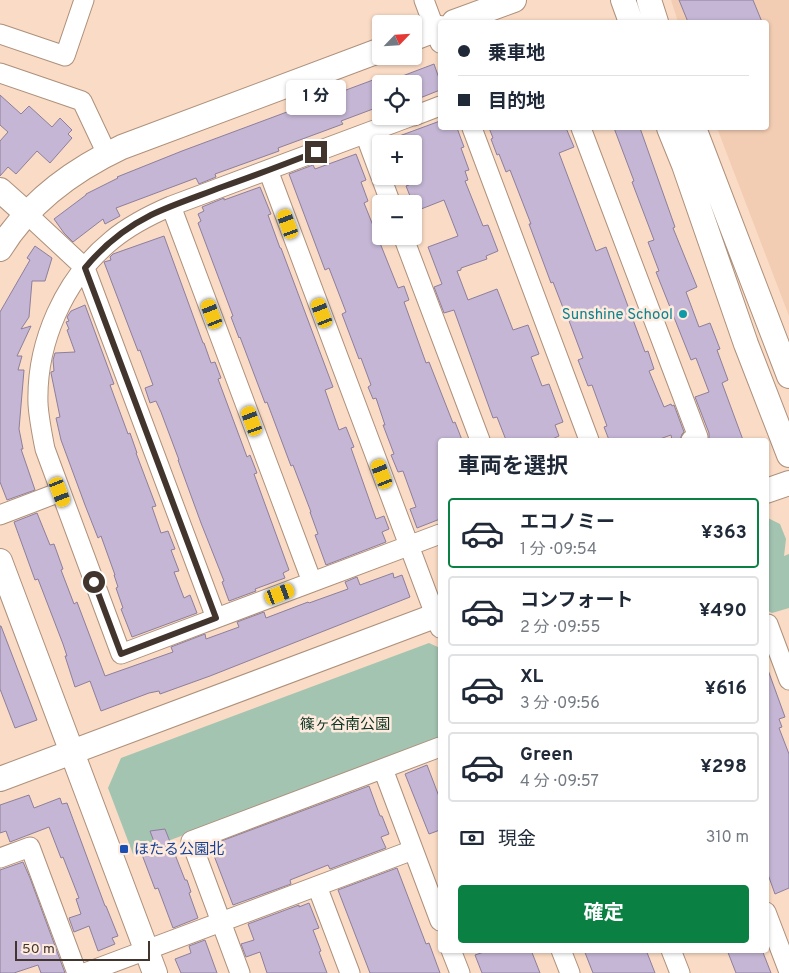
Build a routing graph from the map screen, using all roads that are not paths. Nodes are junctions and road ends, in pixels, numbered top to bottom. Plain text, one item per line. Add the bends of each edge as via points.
1 (84, 0) edge
2 (424, 0) edge
3 (514, 0) edge
4 (624, 0) edge
5 (648, 0) edge
6 (465, 20) edge
7 (630, 20) edge
8 (655, 20) edge
9 (436, 32) edge
10 (0, 34) edge
11 (372, 53) edge
12 (0, 73) edge
13 (438, 107) edge
14 (422, 113) edge
15 (389, 125) edge
16 (473, 130) edge
17 (583, 130) edge
18 (670, 130) edge
19 (695, 130) edge
20 (365, 134) junction
21 (107, 154) junction
22 (268, 170) junction
23 (0, 190) edge
24 (388, 195) edge
25 (172, 206) junction
26 (27, 214) junction
27 (406, 245) edge
28 (0, 248) edge
29 (85, 268) junction
30 (789, 376) edge
31 (479, 438) edge
32 (588, 438) edge
33 (696, 438) edge
34 (789, 456) edge
35 (789, 483) edge
36 (769, 491) edge
37 (60, 492) junction
38 (0, 515) edge
39 (438, 535) edge
40 (409, 546) junction
41 (0, 561) edge
42 (312, 582) junction
43 (216, 618) junction
44 (438, 619) edge
45 (769, 627) edge
46 (789, 680) edge
47 (438, 748) edge
48 (71, 752) junction
49 (383, 769) junction
50 (0, 779) edge
51 (413, 850) junction
52 (0, 858) edge
53 (317, 886) junction
54 (438, 916) edge
55 (769, 920) edge
56 (221, 922) junction
57 (146, 950) junction
58 (452, 953) edge
59 (562, 953) edge
60 (672, 953) edge
61 (789, 972) edge
62 (77, 973) edge
63 (86, 973) edge
64 (155, 973) edge
65 (240, 973) edge
66 (350, 973) edge
67 (460, 973) edge
68 (570, 973) edge
69 (680, 973) edge

1 - 10 street via 65,56
2 - 9 street
3 - 6 street
4 - 7 street
5 - 8 street
11 - 21 street
12 - 21 street via 82,101
13 - 14 street
15 - 20 street
16 - 32 street
17 - 33 street via 698,437
18 - 34 street
19 - 30 street
20 - 22 street
20 - 24 street
21 - 26 street via 57,185
22 - 25 street
22 - 40 street
23 - 26 street
25 - 29 street via 130,227 112,240
25 - 42 street
26 - 28 street
26 - 29 street
27 - 31 street
29 - 37 street via 56,313 42,357 39,380 40,426
29 - 43 street
35 - 36 street
37 - 38 street
37 - 43 street via 121,654
39 - 40 street
40 - 42 street
40 - 44 street
41 - 48 street
42 - 43 street
44 - 48 street
45 - 46 street
47 - 49 street
48 - 50 street
48 - 57 street
49 - 51 street
49 - 56 street via 191,841
51 - 53 street
51 - 54 street
52 - 62 street via 30,847
53 - 56 street
53 - 66 street
55 - 61 street
56 - 57 street
56 - 65 street
57 - 63 street
57 - 64 street
58 - 67 street
59 - 68 street
60 - 69 street

